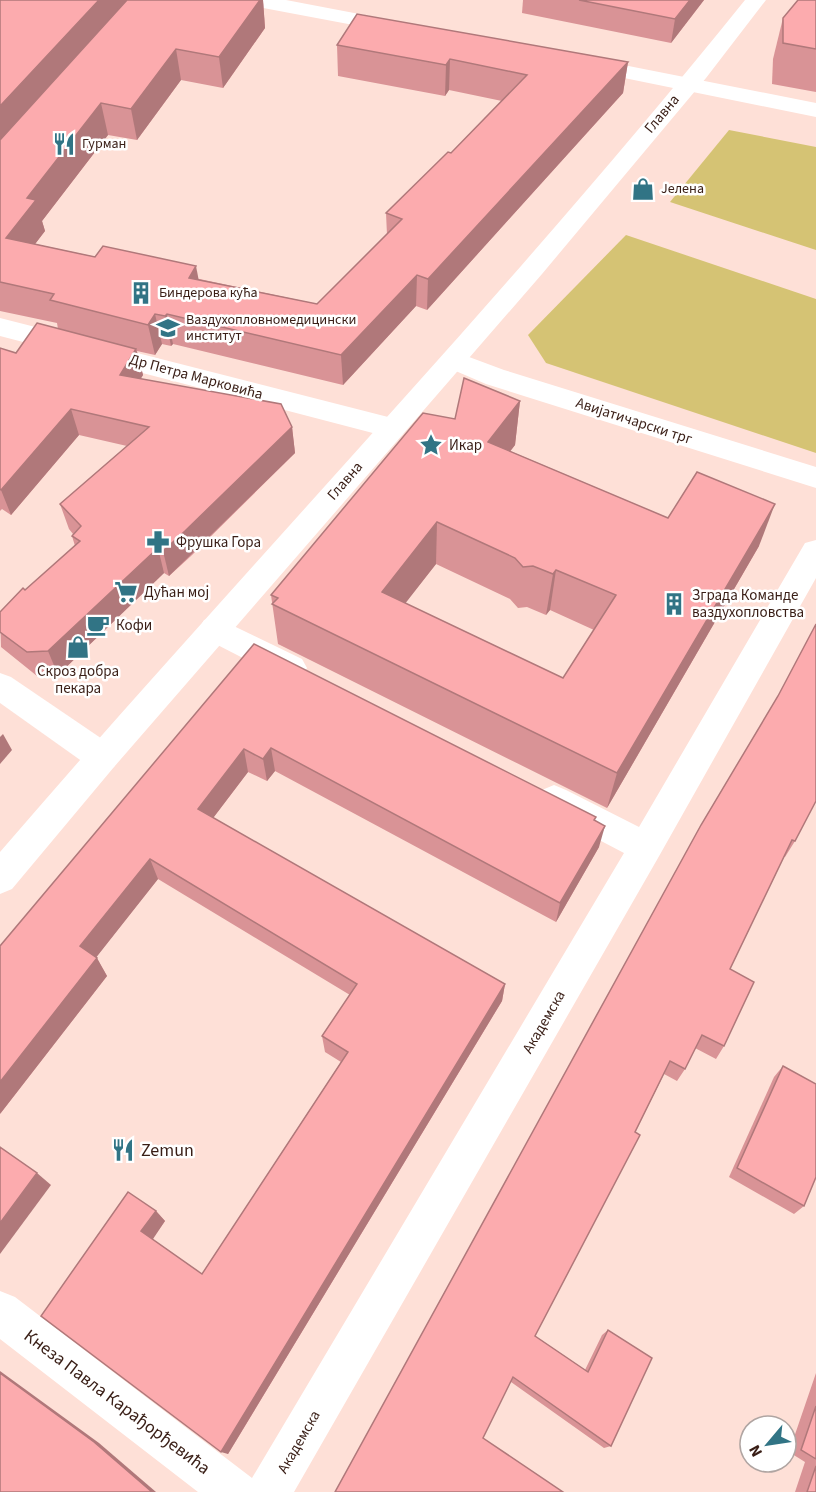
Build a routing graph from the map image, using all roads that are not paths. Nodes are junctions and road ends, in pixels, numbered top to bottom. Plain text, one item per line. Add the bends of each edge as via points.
1 (253, 0) edge
2 (756, 0) edge
3 (418, 32) edge
4 (569, 60) edge
5 (688, 84) junction
6 (816, 110) edge
7 (0, 327) edge
8 (453, 360) junction
9 (392, 428) junction
10 (816, 478) edge
11 (816, 550) edge
12 (215, 629) junction
13 (317, 681) edge
14 (0, 686) edge
15 (102, 757) junction
16 (525, 786) edge
17 (646, 847) junction
18 (0, 878) edge
19 (0, 1312) edge
20 (235, 1492) edge
21 (269, 1492) edge

1 - 3 street
2 - 5 street, Главна
4 - 5 street
5 - 6 street
5 - 8 street, Главна
7 - 9 street, Др Петра Марковића
8 - 9 street, Главна
8 - 10 street, Авијатичарски трг via 495,377
9 - 12 street, Главна
11 - 17 street, Академска
12 - 13 street
12 - 15 street, Главна
14 - 15 street
15 - 18 street, Главна
16 - 17 street
17 - 21 street, Академска
19 - 20 street, Кнеза Павла Карађорђевића

